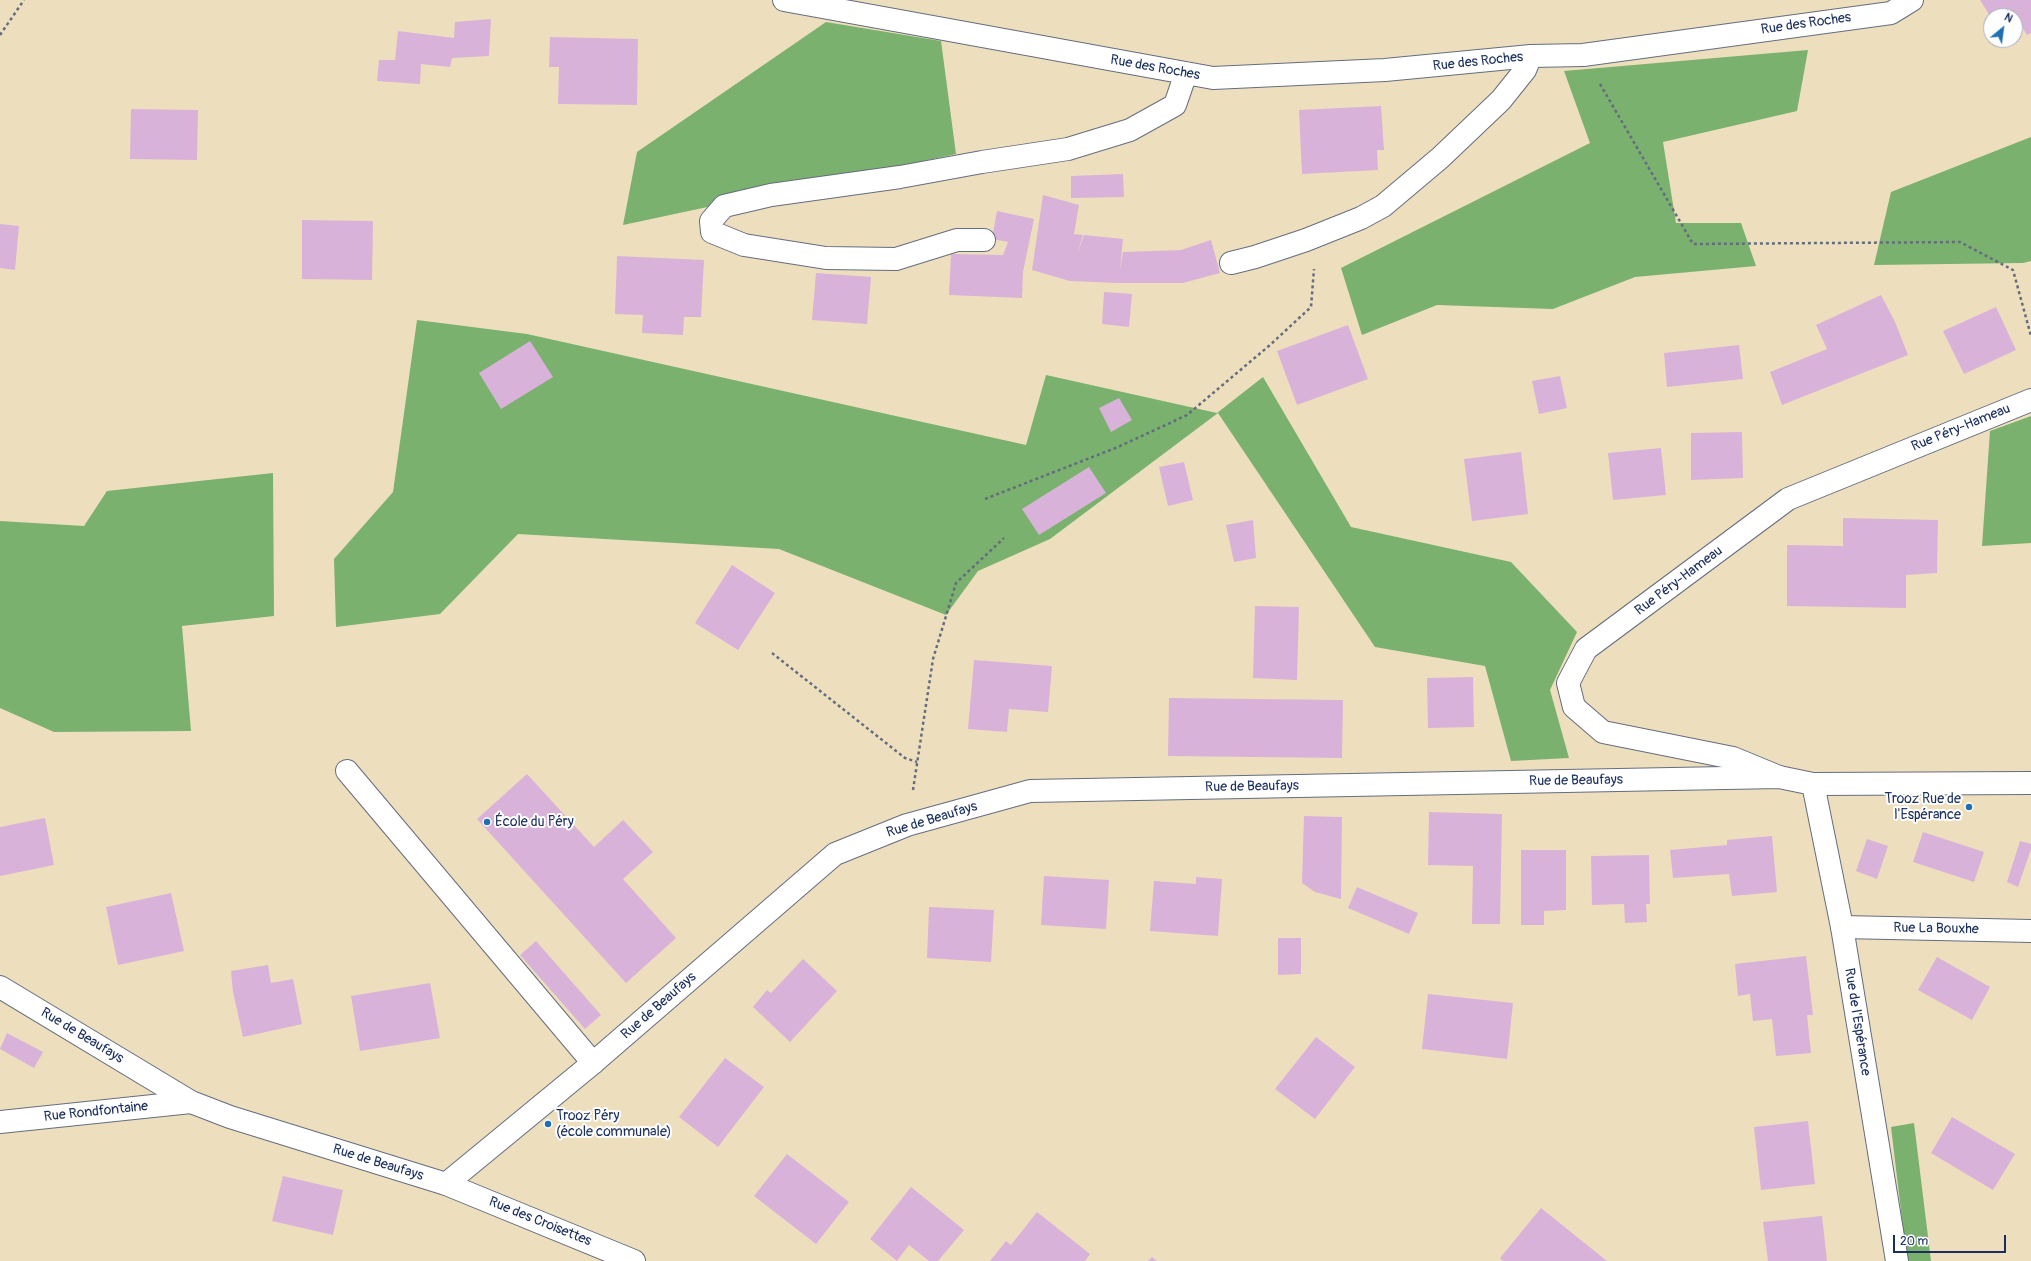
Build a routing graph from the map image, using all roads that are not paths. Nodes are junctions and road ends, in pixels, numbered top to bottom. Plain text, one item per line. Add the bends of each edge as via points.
1 (784, 0) edge
2 (1912, 0) edge
3 (1531, 56) junction
4 (1186, 73) junction
5 (984, 240) dead end
6 (1231, 262) dead end
7 (2031, 400) edge
8 (347, 771) dead end
9 (1780, 778) junction
10 (2031, 783) edge
11 (1813, 784) junction
12 (1842, 927) junction
13 (2031, 931) edge
14 (0, 987) edge
15 (593, 1064) junction
16 (191, 1102) junction
17 (0, 1122) edge
18 (446, 1184) junction
19 (634, 1261) edge
20 (1897, 1261) edge

1 - 4 street, Rue des Roches
2 - 3 street, Rue des Roches via 1891,13 1583,55
3 - 4 street, Rue des Roches via 1385,70 1213,78
3 - 6 street, Rue des Roches via 1525,70 1501,100 1395,198 1360,218 1306,240
4 - 5 street via 1175,106 1130,130 1068,149 771,195 724,206 711,221 712,232 744,245 826,258 896,259 957,240
7 - 9 street, Rue Péry-Hameau via 1788,499 1586,650 1568,683 1574,707 1603,732 1733,758
8 - 15 street
9 - 11 street, Rue de Beaufays
9 - 15 street, Rue de Beaufays via 1030,791 907,825 835,854
10 - 11 street, Rue de Beaufays
11 - 12 street, Rue de l'Espérance
12 - 13 street, Rue La Bouxhe
12 - 20 street, Rue de l'Espérance
14 - 16 street, Rue de Beaufays
15 - 18 street, Rue de Beaufays
16 - 17 street, Rue Rondfontaine
16 - 18 street, Rue de Beaufays via 230,1117
18 - 19 street, Rue des Croisettes

